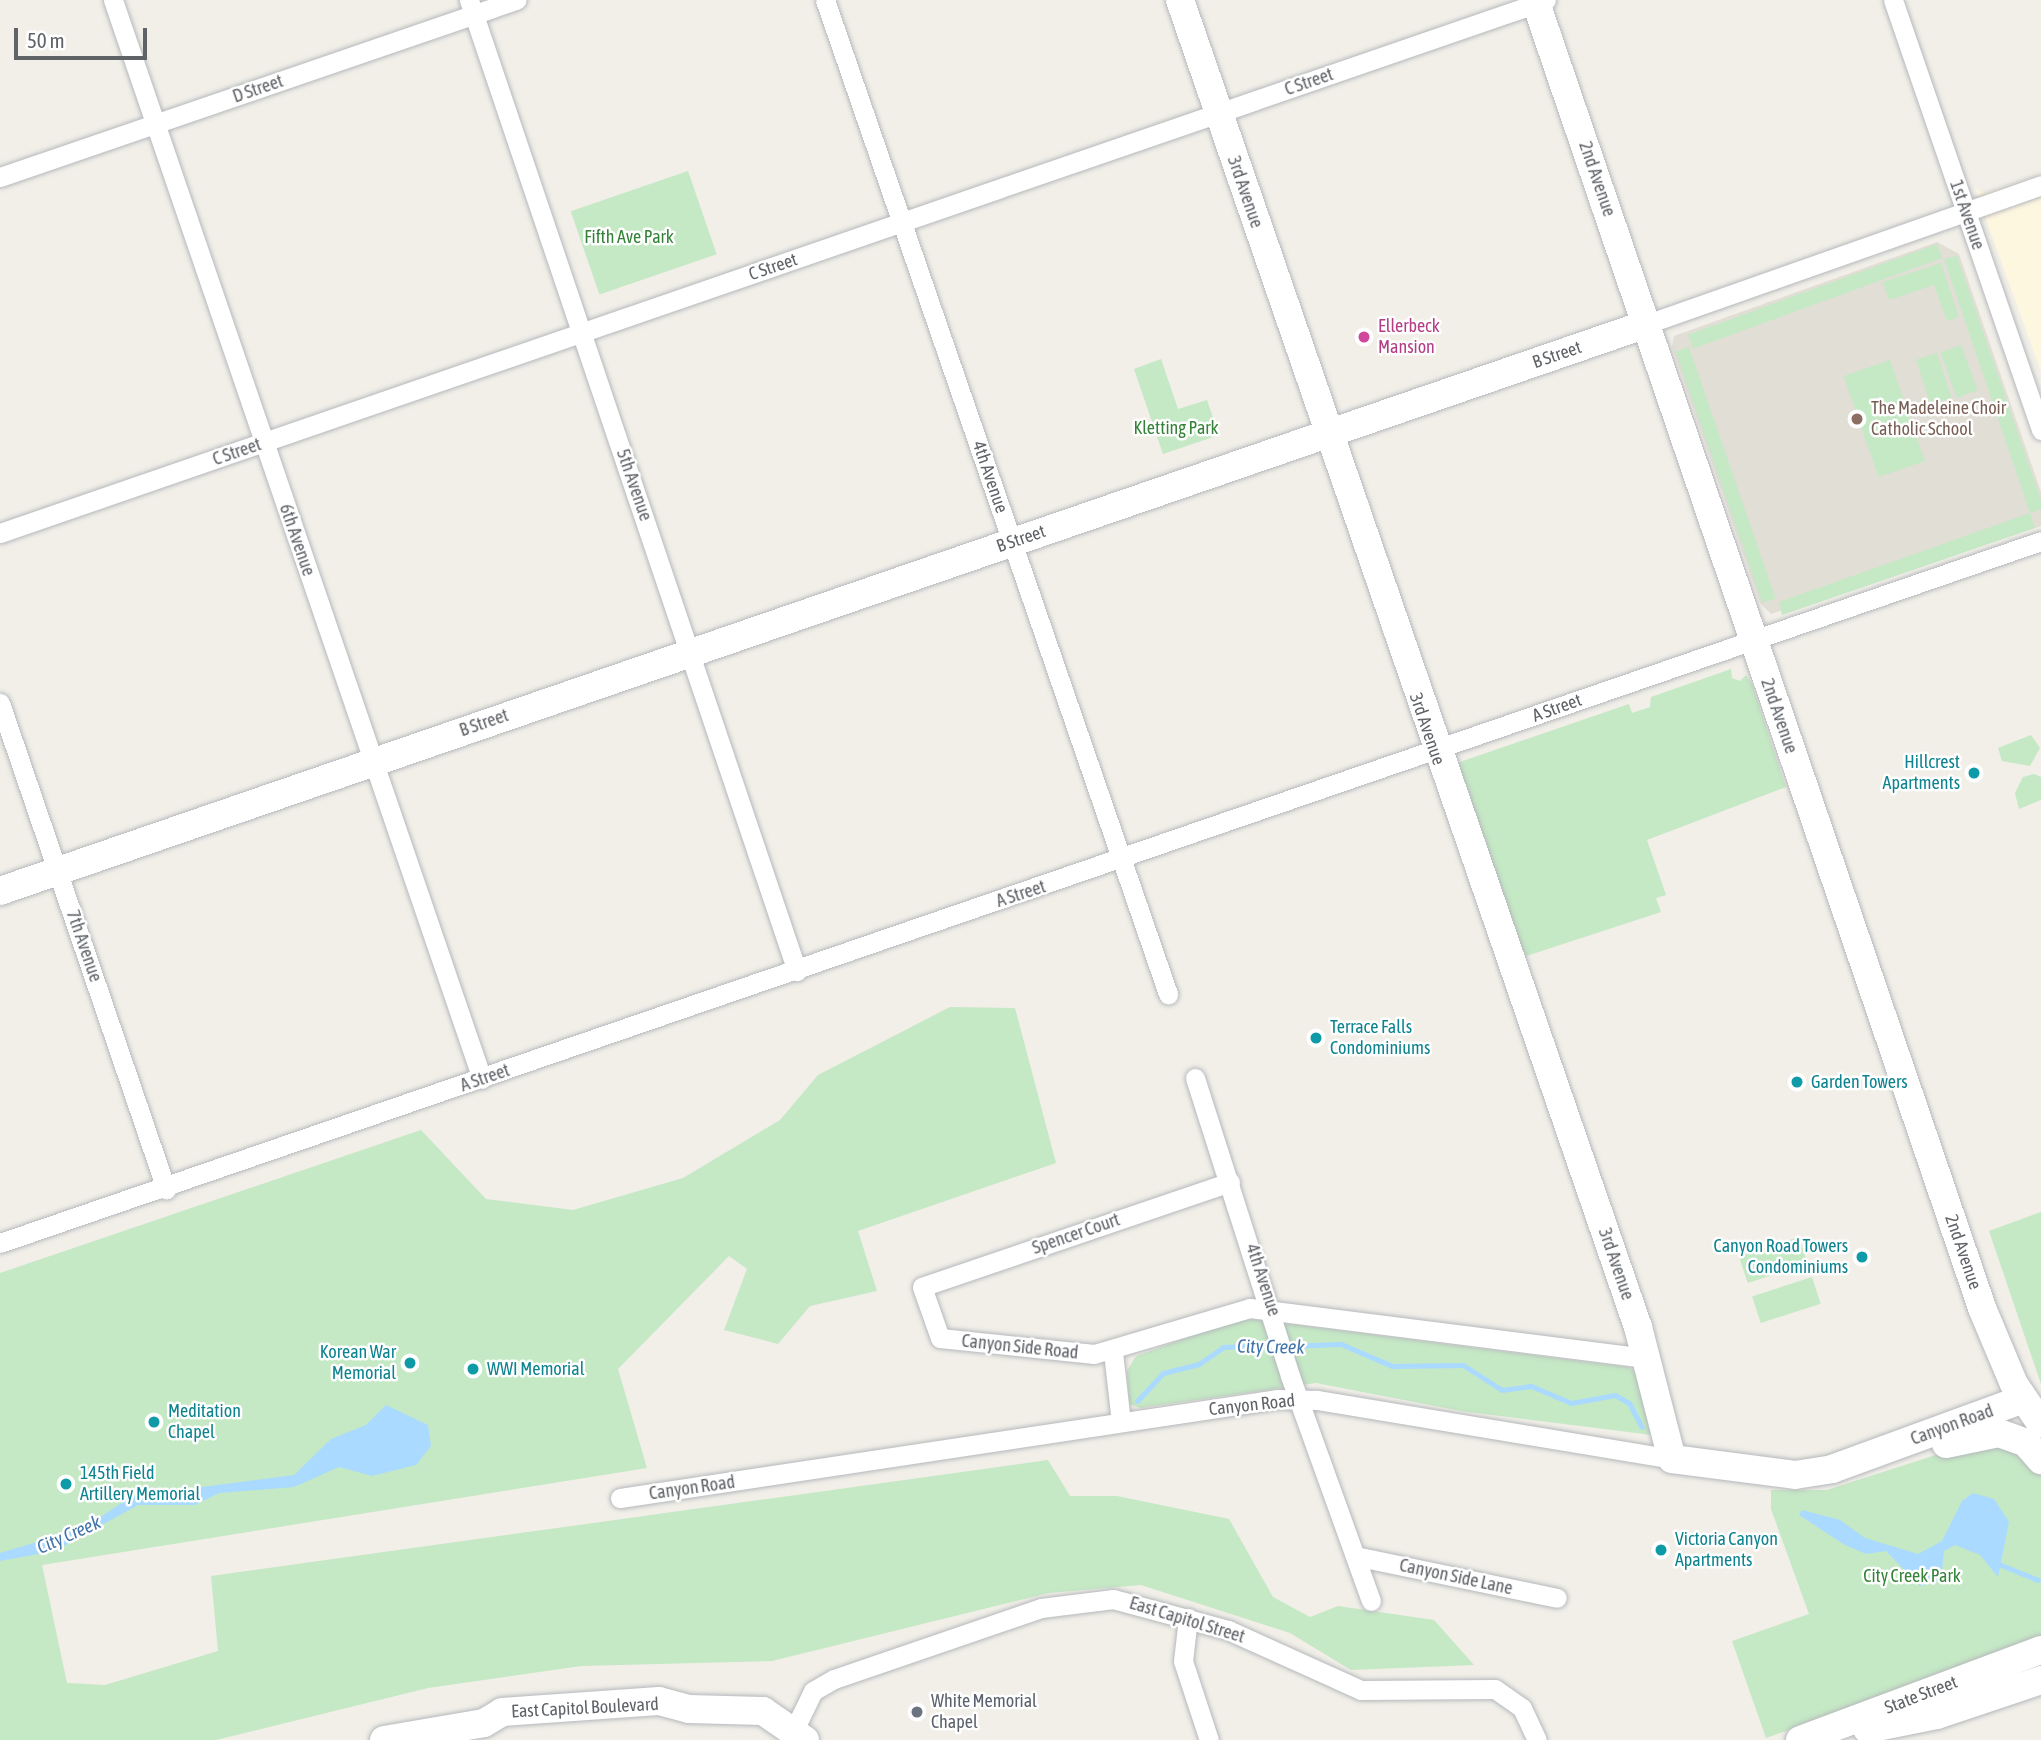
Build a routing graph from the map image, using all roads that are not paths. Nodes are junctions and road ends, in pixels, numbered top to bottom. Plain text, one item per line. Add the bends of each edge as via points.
1 (113, 0) edge
2 (516, 0) edge
3 (825, 0) edge
4 (1180, 0) edge
5 (1893, 0) edge
6 (1539, 1) edge
7 (472, 7) edge
8 (1218, 113) junction
9 (155, 124) junction
10 (0, 177) edge
11 (2041, 185) edge
12 (1966, 212) junction
13 (902, 224) junction
14 (1647, 324) junction
15 (583, 334) junction
16 (2041, 430) edge
17 (1326, 434) junction
18 (264, 442) junction
19 (0, 533) edge
20 (2041, 541) edge
21 (1012, 542) junction
22 (1753, 638) junction
23 (690, 653) junction
24 (0, 703) edge
25 (1434, 751) junction
26 (374, 761) junction
27 (1120, 861) junction
28 (58, 871) junction
29 (0, 891) edge
30 (797, 971) junction
31 (1168, 994) dead end
32 (1195, 1078) dead end
33 (482, 1079) junction
34 (1230, 1182) junction
35 (166, 1189) junction
36 (0, 1243) edge
37 (922, 1287) joint
38 (1273, 1309) junction
39 (1113, 1352) junction
40 (1646, 1358) junction
41 (2023, 1398) junction
42 (1298, 1399) junction
43 (1121, 1422) junction
44 (2041, 1424) edge
45 (1881, 1451) junction
46 (1672, 1459) junction
47 (2041, 1460) edge
48 (621, 1498) dead end
49 (1355, 1556) junction
50 (1557, 1598) dead end
51 (1371, 1601) dead end
52 (1188, 1618) junction
53 (2041, 1650) edge
54 (2041, 1680) edge
55 (800, 1734) edge
56 (384, 1740) edge
57 (1209, 1740) edge
58 (1538, 1740) edge
59 (1800, 1740) edge
60 (1809, 1740) edge

1 - 9 street, 6th Avenue
2 - 7 street, D Street
3 - 13 street, 4th Avenue
4 - 8 street, 3rd Avenue
5 - 12 street, 1st Avenue
6 - 8 street, C Street
6 - 14 street, 2nd Avenue
7 - 9 street, D Street
7 - 15 street, 5th Avenue
8 - 13 street, C Street
8 - 17 street, 3rd Avenue
9 - 10 street, D Street
9 - 18 street, 6th Avenue
11 - 12 street, B Street
12 - 14 street, B Street
12 - 16 street, 1st Avenue
13 - 15 street, C Street
13 - 21 street, 4th Avenue
14 - 17 street, B Street
14 - 22 street, 2nd Avenue
15 - 18 street, C Street
15 - 23 street, 5th Avenue
17 - 21 street, B Street
17 - 25 street, 3rd Avenue
18 - 19 street, C Street
18 - 26 street, 6th Avenue
20 - 22 street, A Street
21 - 23 street, B Street
21 - 27 street, 4th Avenue
22 - 25 street, A Street
22 - 41 street, 2nd Avenue via 1982,1308
23 - 26 street, B Street
23 - 30 street, 5th Avenue
24 - 28 street, 7th Avenue
25 - 27 street, A Street
25 - 40 street, 3rd Avenue
26 - 28 street, B Street
26 - 33 street, 6th Avenue
27 - 30 street, A Street
27 - 31 street, 4th Avenue
28 - 29 street, B Street
28 - 35 street, 7th Avenue
30 - 33 street, A Street
32 - 34 street, 4th Avenue
33 - 35 street, A Street
34 - 37 street, Spencer Court
34 - 38 street, 4th Avenue
35 - 36 street, A Street
37 - 39 street, Canyon Side Road via 940,1338
38 - 39 street via 1243,1308
38 - 40 street
38 - 42 street, 4th Avenue
39 - 43 street
40 - 46 street, 3rd Avenue
41 - 44 street, 2nd Avenue
41 - 45 street, Canyon Road
42 - 43 street, Canyon Road
42 - 46 street, Canyon Road
42 - 49 street, 4th Avenue
43 - 48 street, Canyon Road
45 - 46 street, Canyon Road via 1795,1475
45 - 47 street, Canyon Road via 1933,1448 1987,1434 2015,1438
49 - 50 street, Canyon Side Lane
49 - 51 street, 4th Avenue
52 - 55 street, East Capitol Street via 1113,1598 1041,1608 826,1682 814,1691
52 - 57 street via 1183,1661
52 - 58 street, East Capitol Street via 1361,1689 1495,1689 1522,1707
53 - 59 street, State Street
54 - 60 street, State Street via 1937,1715
55 - 56 street, East Capitol Boulevard via 764,1711 689,1709 660,1718 505,1730 484,1723

